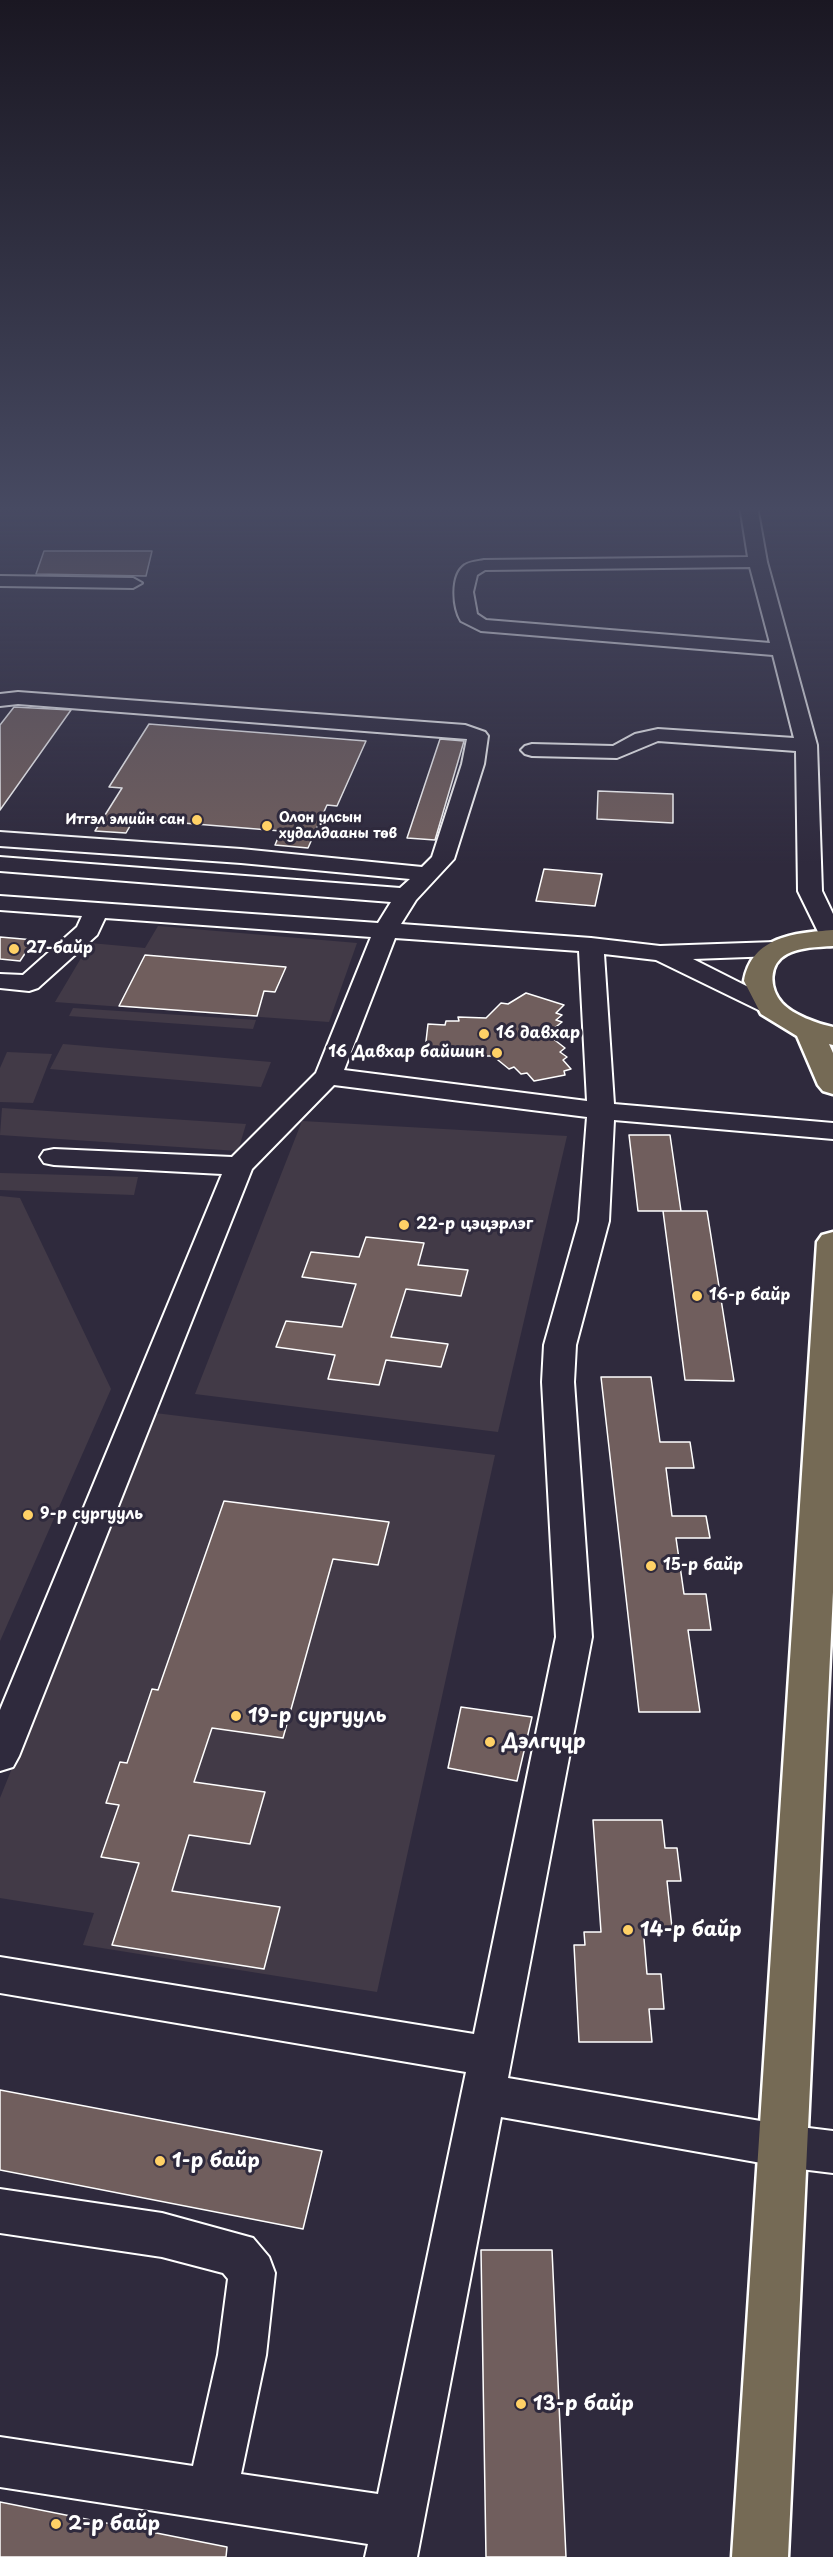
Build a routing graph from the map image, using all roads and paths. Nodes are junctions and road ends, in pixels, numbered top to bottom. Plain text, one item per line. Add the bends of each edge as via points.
1 (485, 625) edge
2 (775, 625) edge
3 (782, 650) junction
4 (0, 700) edge
5 (806, 745) junction
6 (532, 750) dead end
7 (0, 839) edge
8 (0, 864) edge
9 (427, 874) junction
10 (406, 896) junction
11 (0, 903) edge
12 (96, 911) junction
13 (386, 930) junction
14 (833, 938) edge
15 (591, 945) junction
16 (775, 949) junction
17 (660, 953) junction
18 (0, 981) edge
19 (771, 1008) junction
20 (821, 1034) edge
21 (328, 1076) junction
22 (833, 1085) edge
23 (601, 1111) junction
24 (833, 1131) edge
25 (54, 1157) dead end
26 (239, 1166) junction
27 (833, 1242) edge
28 (0, 1756) edge
29 (0, 1975) edge
30 (489, 2076) junction
31 (784, 2146) junction
32 (833, 2152) edge
33 (0, 2211) edge
34 (0, 2462) edge
35 (212, 2494) junction
36 (395, 2540) edge
37 (760, 2557) edge

1 - 3 street
2 - 3 street
3 - 5 street
4 - 9 street via 18,698 474,733 478,736 473,764 443,859
5 - 6 street via 658,735 642,738 617,752
5 - 14 street via 810,891
7 - 9 street
8 - 10 street
9 - 10 street
10 - 13 street
11 - 12 street
12 - 13 street
12 - 18 street via 88,930 28,982
13 - 15 street
13 - 21 street
14 - 16 main road
15 - 17 street
15 - 23 street
16 - 17 street
16 - 19 main road via 763,962 758,981
17 - 19 street
19 - 20 main road
20 - 22 main road
21 - 23 street
21 - 26 street
23 - 24 street
23 - 30 street via 594,1221 559,1354 574,1637
25 - 26 street
26 - 28 street
27 - 31 main road
29 - 30 street
30 - 31 street
30 - 36 street
31 - 32 street
31 - 37 main road
33 - 35 street via 162,2235 237,2254 252,2273 242,2355
34 - 35 street
35 - 36 street

